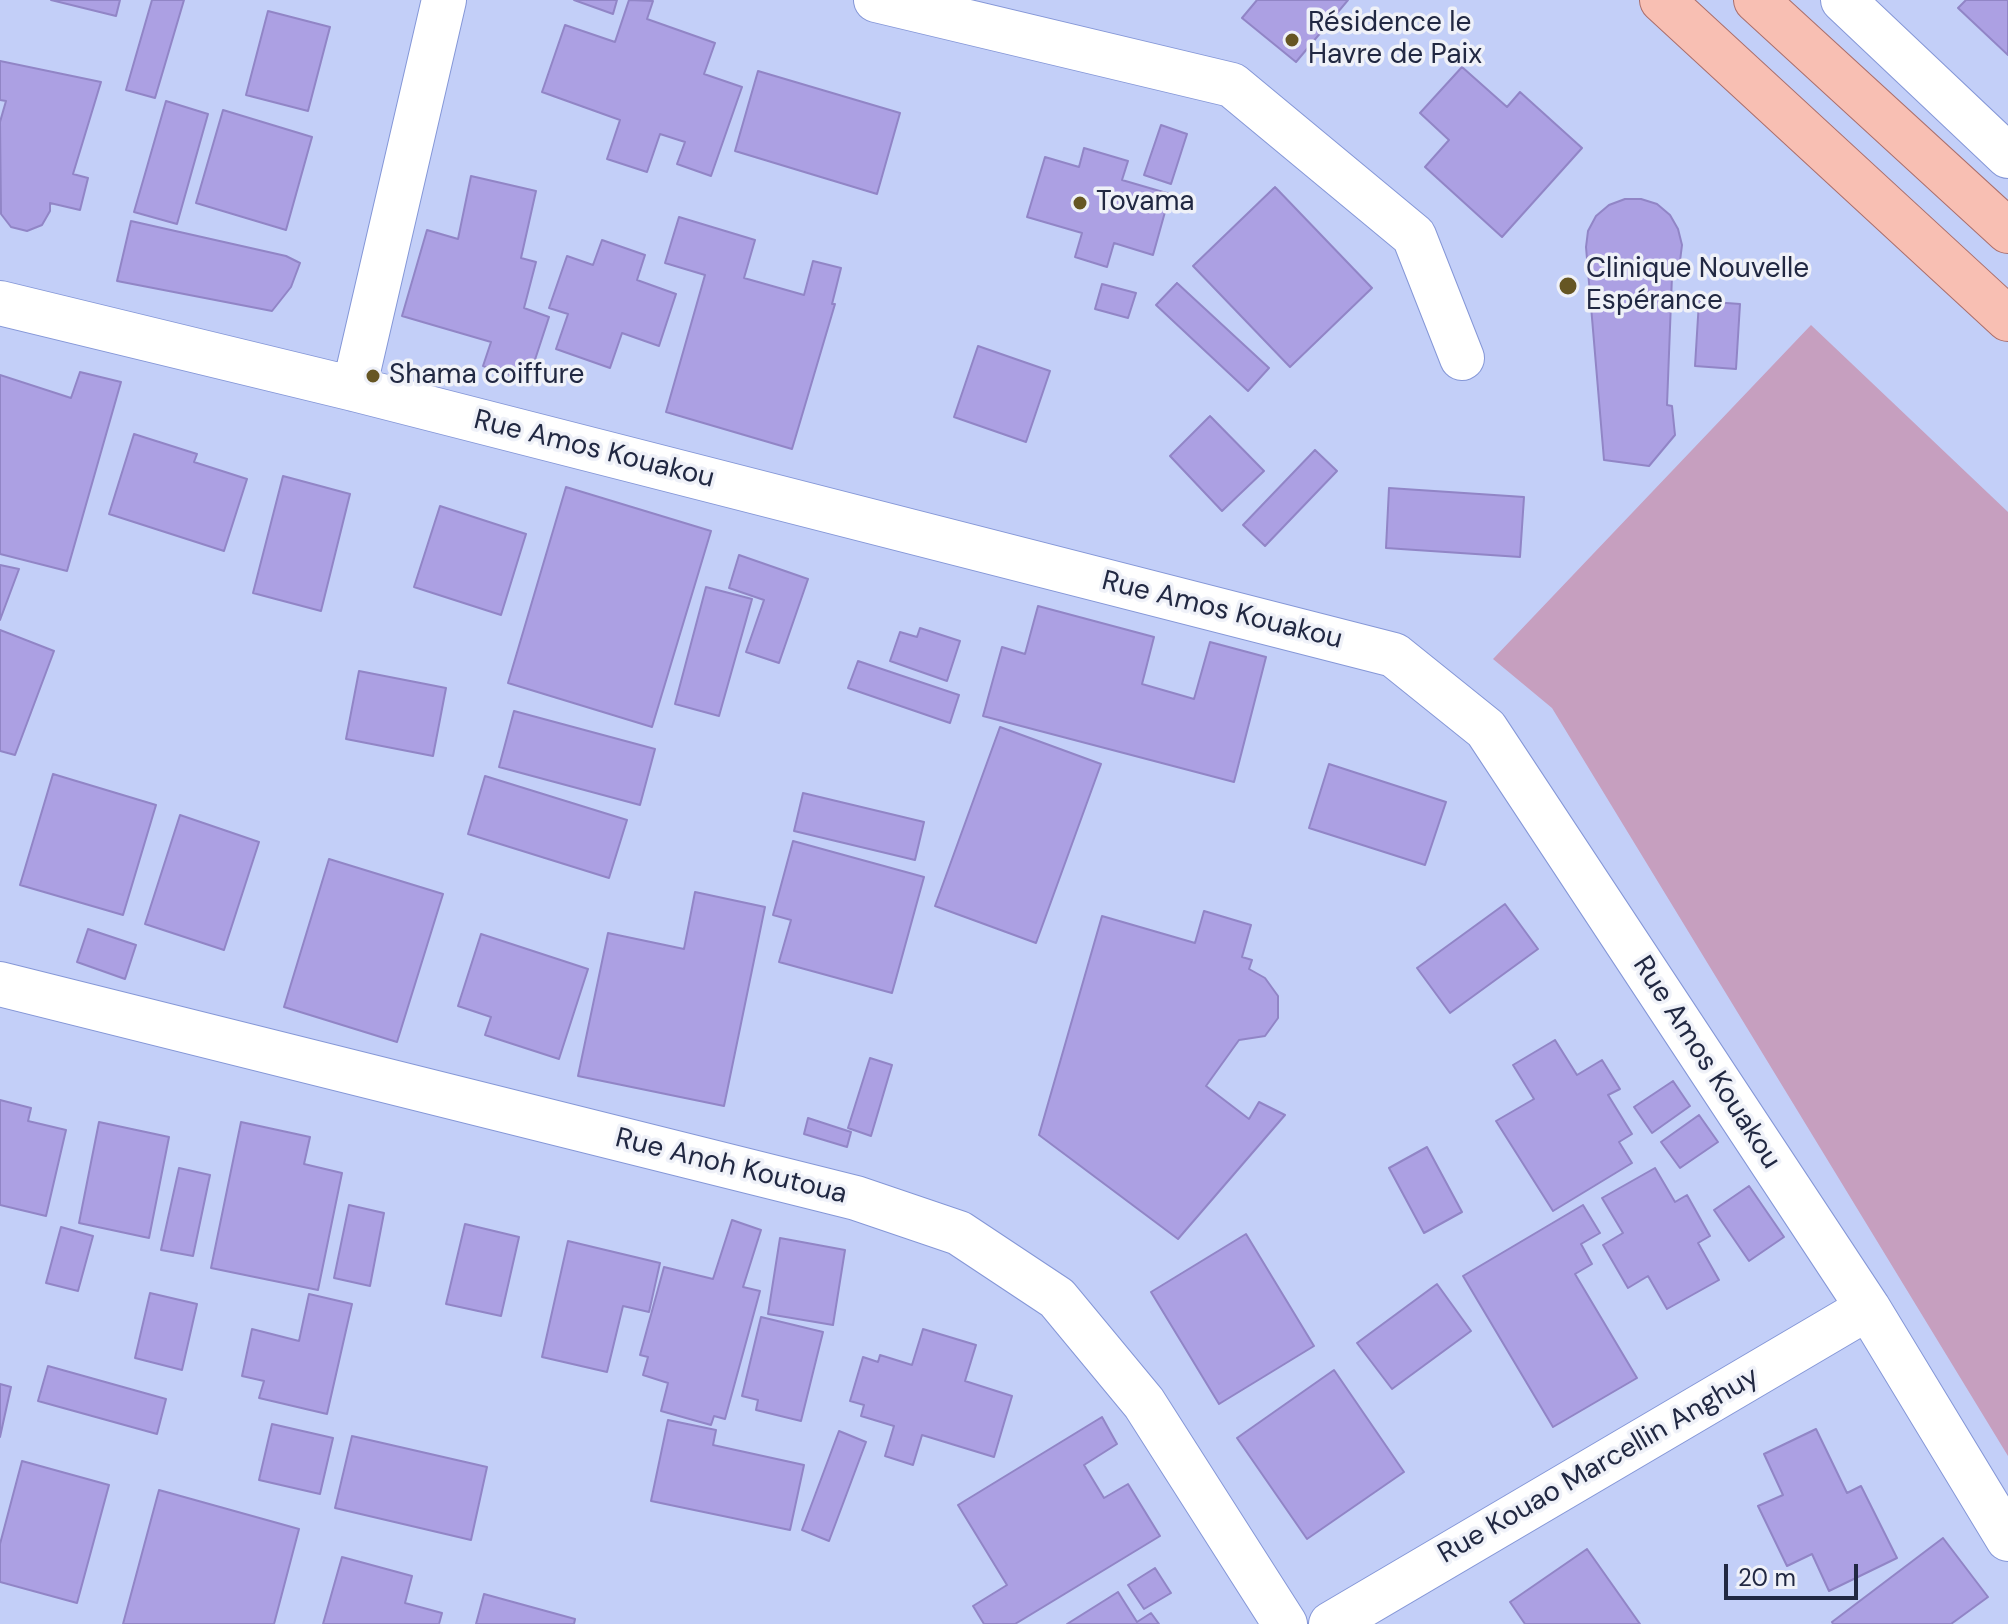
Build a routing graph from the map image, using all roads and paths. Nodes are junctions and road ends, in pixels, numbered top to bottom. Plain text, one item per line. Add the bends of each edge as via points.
1 (444, 0) edge
2 (876, 0) edge
3 (1662, 0) edge
4 (1756, 0) edge
5 (1843, 0) edge
6 (2008, 156) edge
7 (2008, 231) edge
8 (0, 303) edge
9 (2008, 319) edge
10 (1462, 358) dead end
11 (354, 389) junction
12 (0, 984) edge
13 (1868, 1308) junction
14 (2008, 1539) edge
15 (1285, 1624) edge
16 (1331, 1624) edge

1 - 11 street
2 - 10 street via 1232,85 1414,236
3 - 9 main road
4 - 7 main road
5 - 6 street
8 - 11 street, Rue Amos Kouakou
11 - 13 street, Rue Amos Kouakou via 1394,655 1486,729
12 - 15 street, Rue Anoh Koutoua via 856,1198 959,1233 1057,1298 1144,1403
13 - 14 street, Rue Amos Kouakou
13 - 16 street, Rue Kouao Marcellin Anghuy

